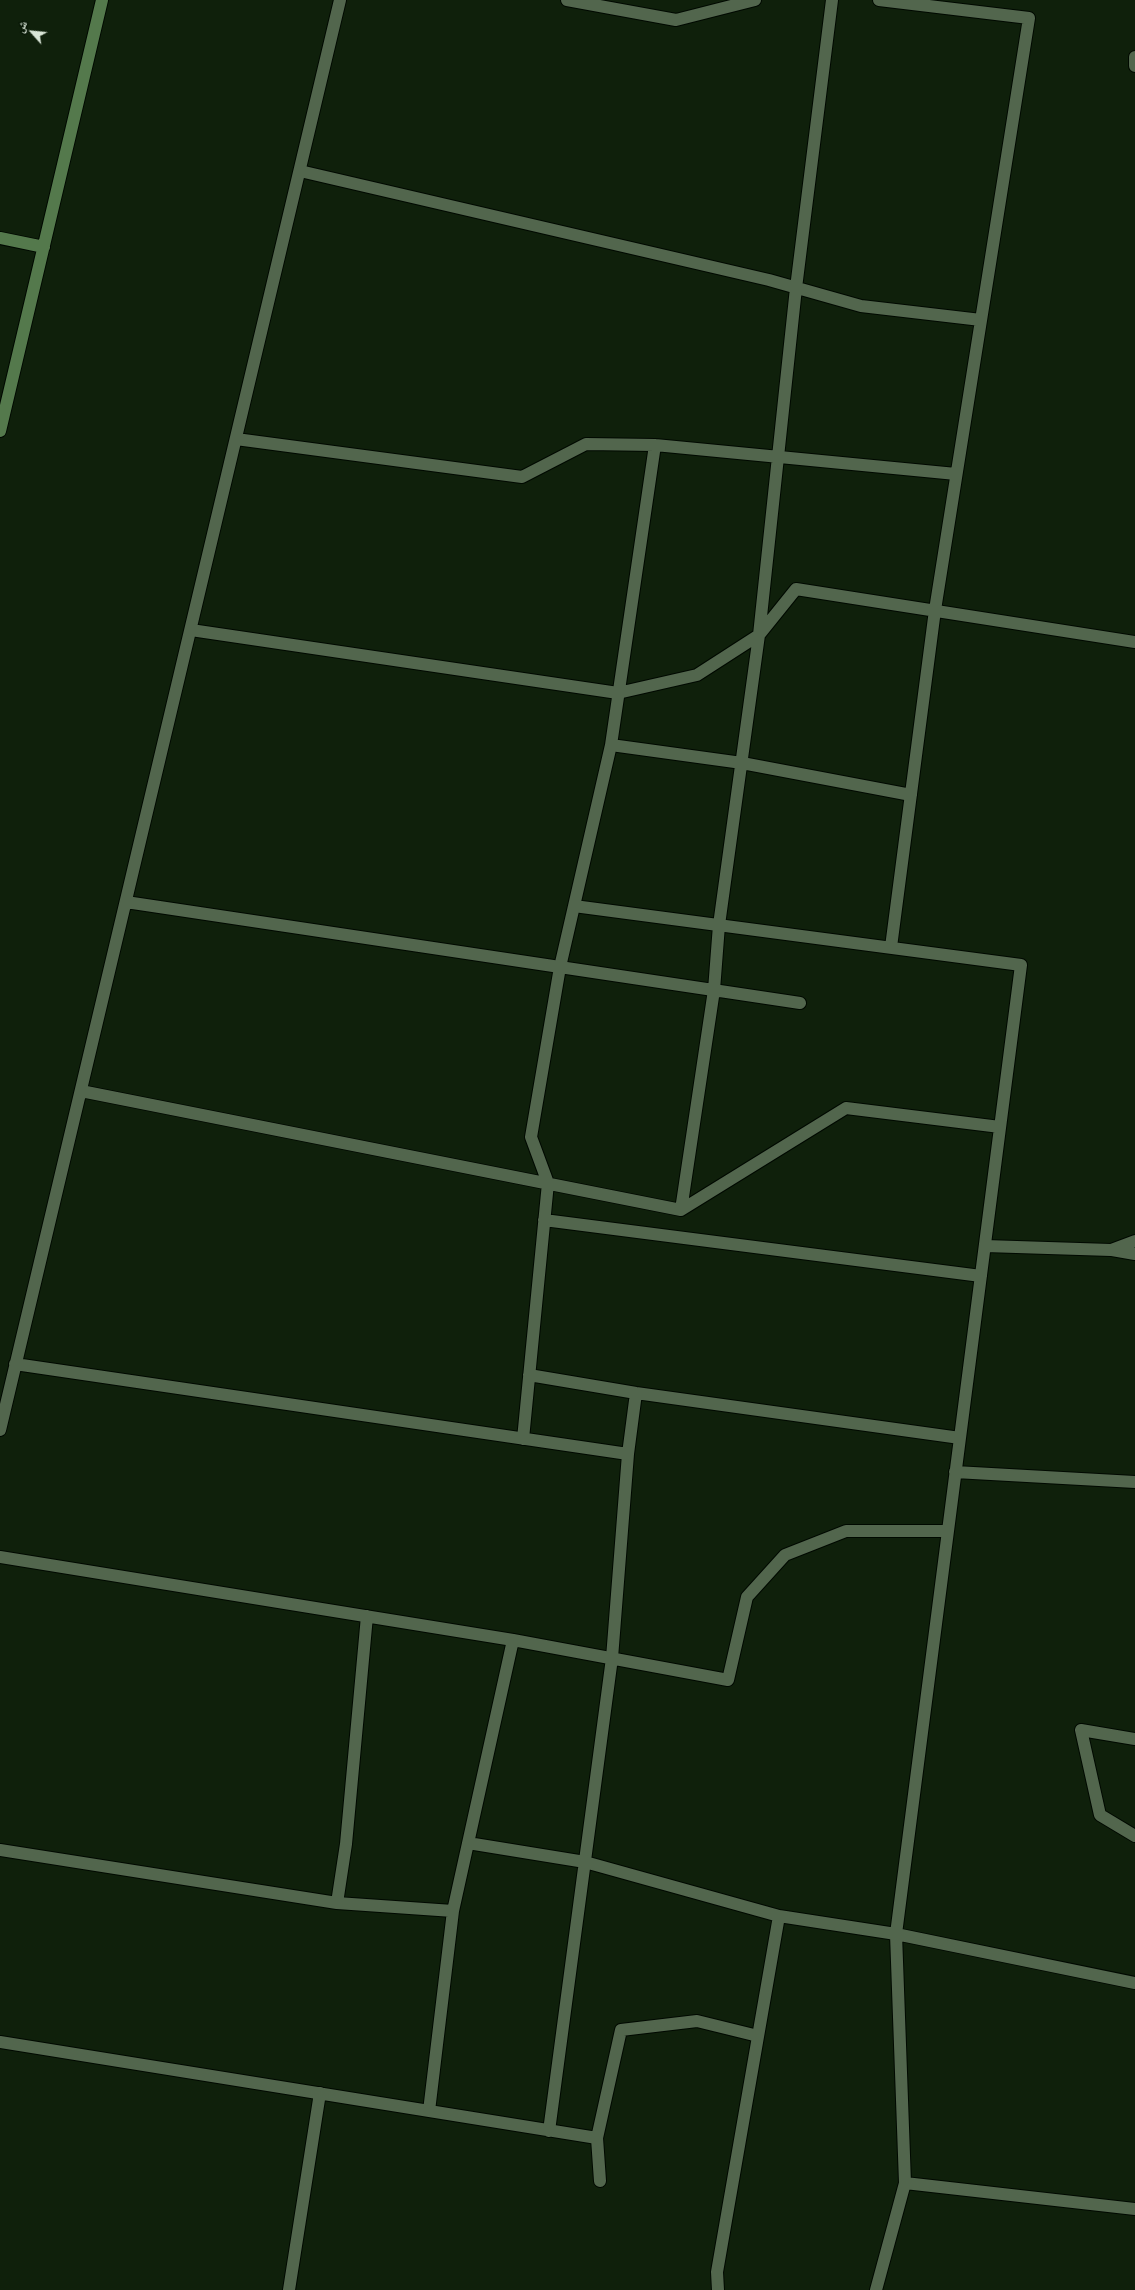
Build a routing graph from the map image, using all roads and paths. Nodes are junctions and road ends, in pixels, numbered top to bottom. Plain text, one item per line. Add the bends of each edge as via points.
1 (102, 0) edge
2 (340, 0) edge
3 (567, 0) edge
4 (755, 0) edge
5 (832, 0) edge
6 (879, 0) edge
7 (1135, 56) edge
8 (1135, 66) edge
9 (300, 171) junction
10 (0, 238) edge
11 (44, 247) junction
12 (796, 288) junction
13 (981, 320) junction
14 (0, 431) edge
15 (236, 439) junction
16 (655, 445) junction
17 (778, 456) junction
18 (956, 474) junction
19 (935, 610) junction
20 (190, 630) junction
21 (759, 635) junction
22 (1135, 642) edge
23 (618, 693) junction
24 (611, 745) junction
25 (742, 763) junction
26 (911, 796) junction
27 (126, 902) junction
28 (574, 906) junction
29 (720, 925) junction
30 (891, 947) junction
31 (560, 967) junction
32 (714, 990) junction
33 (800, 1003) dead end
34 (81, 1091) junction
35 (1000, 1127) junction
36 (548, 1183) junction
37 (681, 1210) junction
38 (544, 1220) junction
39 (1135, 1241) edge
40 (985, 1246) junction
41 (1111, 1250) junction
42 (1135, 1254) edge
43 (981, 1276) junction
44 (16, 1364) junction
45 (529, 1375) junction
46 (636, 1393) junction
47 (0, 1430) edge
48 (960, 1438) junction
49 (523, 1439) junction
50 (628, 1454) junction
51 (955, 1472) junction
52 (1135, 1482) edge
53 (948, 1531) junction
54 (0, 1557) edge
55 (367, 1616) junction
56 (513, 1640) junction
57 (612, 1658) junction
58 (1135, 1739) edge
59 (1135, 1836) edge
60 (468, 1843) junction
61 (0, 1850) edge
62 (585, 1862) junction
63 (337, 1903) junction
64 (453, 1911) junction
65 (779, 1916) junction
66 (896, 1934) junction
67 (1135, 1983) edge
68 (758, 2036) junction
69 (0, 2042) edge
70 (320, 2093) junction
71 (429, 2111) junction
72 (549, 2131) junction
73 (597, 2138) junction
74 (600, 2181) dead end
75 (906, 2182) junction
76 (1135, 2209) edge
77 (289, 2290) edge
78 (718, 2290) edge
79 (876, 2290) edge

1 - 11 main road
2 - 9 street
3 - 4 street via 676,20
5 - 12 street
6 - 13 street via 1029,18
7 - 8 street
9 - 12 street
9 - 15 street
10 - 11 main road
11 - 14 main road
12 - 13 street via 861,306
12 - 17 street
13 - 18 street
15 - 16 street via 522,477 586,444
15 - 20 street
16 - 17 street
16 - 23 street
17 - 18 street
17 - 21 street
18 - 19 street
19 - 21 street via 796,589
19 - 22 street
19 - 26 street
20 - 23 street
20 - 27 street
21 - 23 street via 697,675
21 - 25 street
23 - 24 street
24 - 25 street
24 - 28 street
25 - 26 street
25 - 29 street
26 - 30 street
27 - 31 street
27 - 34 street
28 - 29 street
28 - 31 street
29 - 30 street
29 - 32 street
30 - 35 street via 1021,964
31 - 32 street
31 - 36 street via 531,1136
32 - 33 street
32 - 37 street
34 - 36 street
34 - 44 street
35 - 37 street via 846,1108
35 - 40 street
36 - 37 street
36 - 38 street
38 - 43 street
38 - 45 street
39 - 41 street
40 - 41 street
40 - 43 street
41 - 42 street
43 - 48 street
44 - 47 street
44 - 49 street
45 - 46 street
45 - 49 street
46 - 48 street
46 - 50 street
48 - 51 street
49 - 50 street
50 - 57 street
51 - 52 street
51 - 53 street
53 - 57 street via 846,1531 785,1555 747,1597 728,1680
53 - 66 street
54 - 55 street
55 - 56 street
55 - 63 street via 346,1844
56 - 57 street
56 - 60 street
57 - 62 street
58 - 59 street via 1082,1730 1100,1815
60 - 62 street
60 - 64 street
61 - 63 street
62 - 65 street
62 - 72 street
63 - 64 street
64 - 71 street
65 - 66 street
65 - 68 street
66 - 67 street
66 - 75 street
68 - 73 street via 698,2022 621,2030
68 - 78 street via 717,2272
69 - 70 street
70 - 71 street
70 - 77 street
71 - 72 street
72 - 73 street
73 - 74 street
75 - 76 street
75 - 79 street

